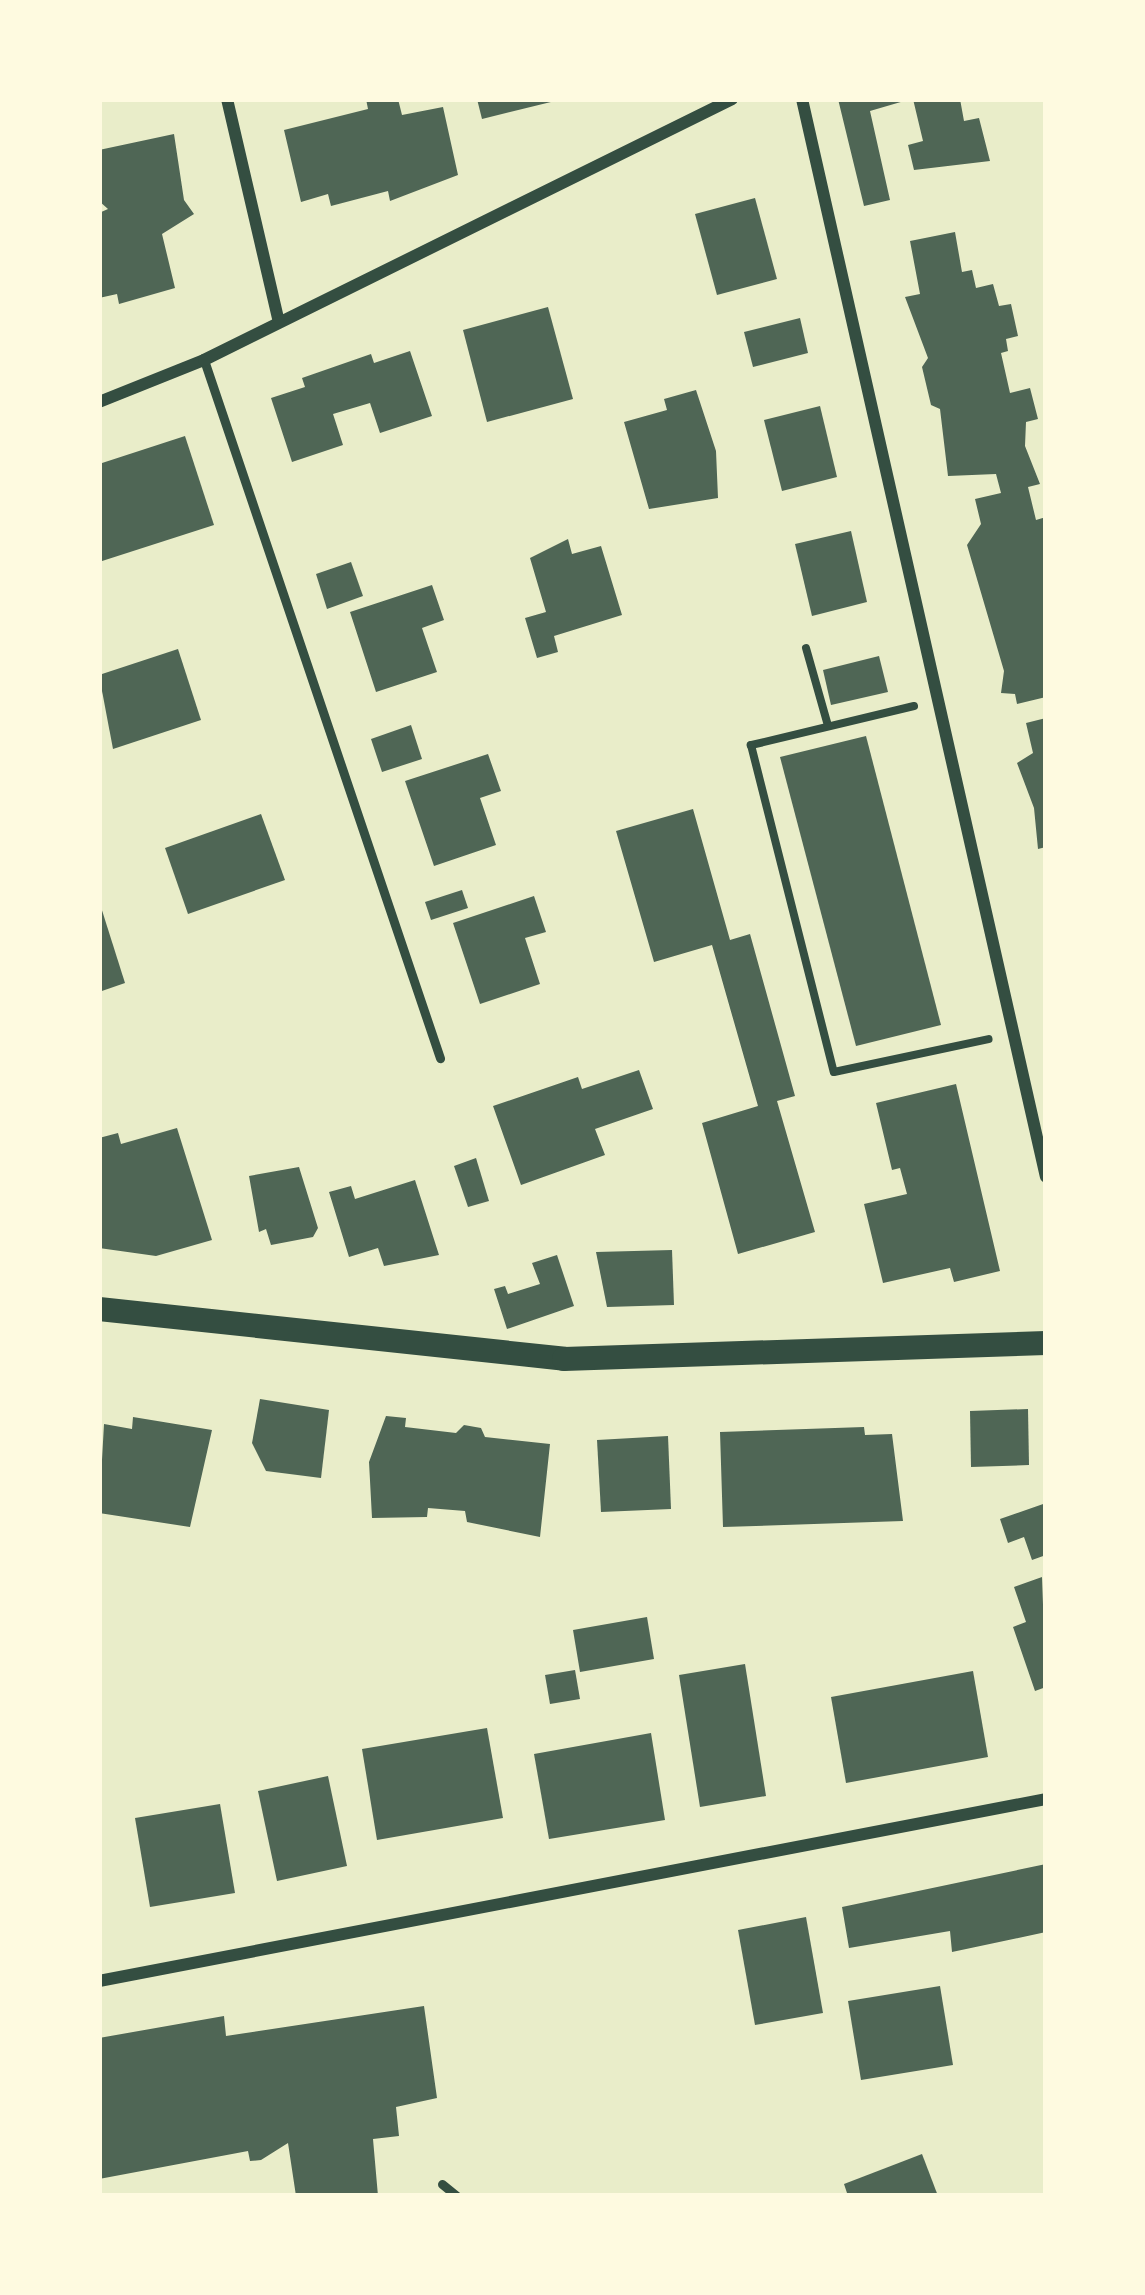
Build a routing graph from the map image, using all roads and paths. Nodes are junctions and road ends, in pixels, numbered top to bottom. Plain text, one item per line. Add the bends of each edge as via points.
1 (227, 99) edge
2 (732, 99) edge
3 (802, 99) edge
4 (279, 322) junction
5 (204, 359) junction
6 (99, 402) edge
7 (806, 648) dead end
8 (938, 700) junction
9 (828, 726) junction
10 (1013, 1034) junction
11 (440, 1058) dead end
12 (1046, 1177) edge
13 (99, 1309) edge
14 (1046, 1343) edge
15 (1046, 1799) edge
16 (99, 1981) edge
17 (442, 2184) dead end
18 (457, 2196) edge

1 - 4 street
2 - 4 street
3 - 8 street
4 - 5 street
5 - 6 street
5 - 11 lane
7 - 9 path
8 - 9 path
8 - 10 street
9 - 10 path via 752,745 835,1072
10 - 12 street
13 - 14 main road via 564,1359
15 - 16 street
17 - 18 lane

